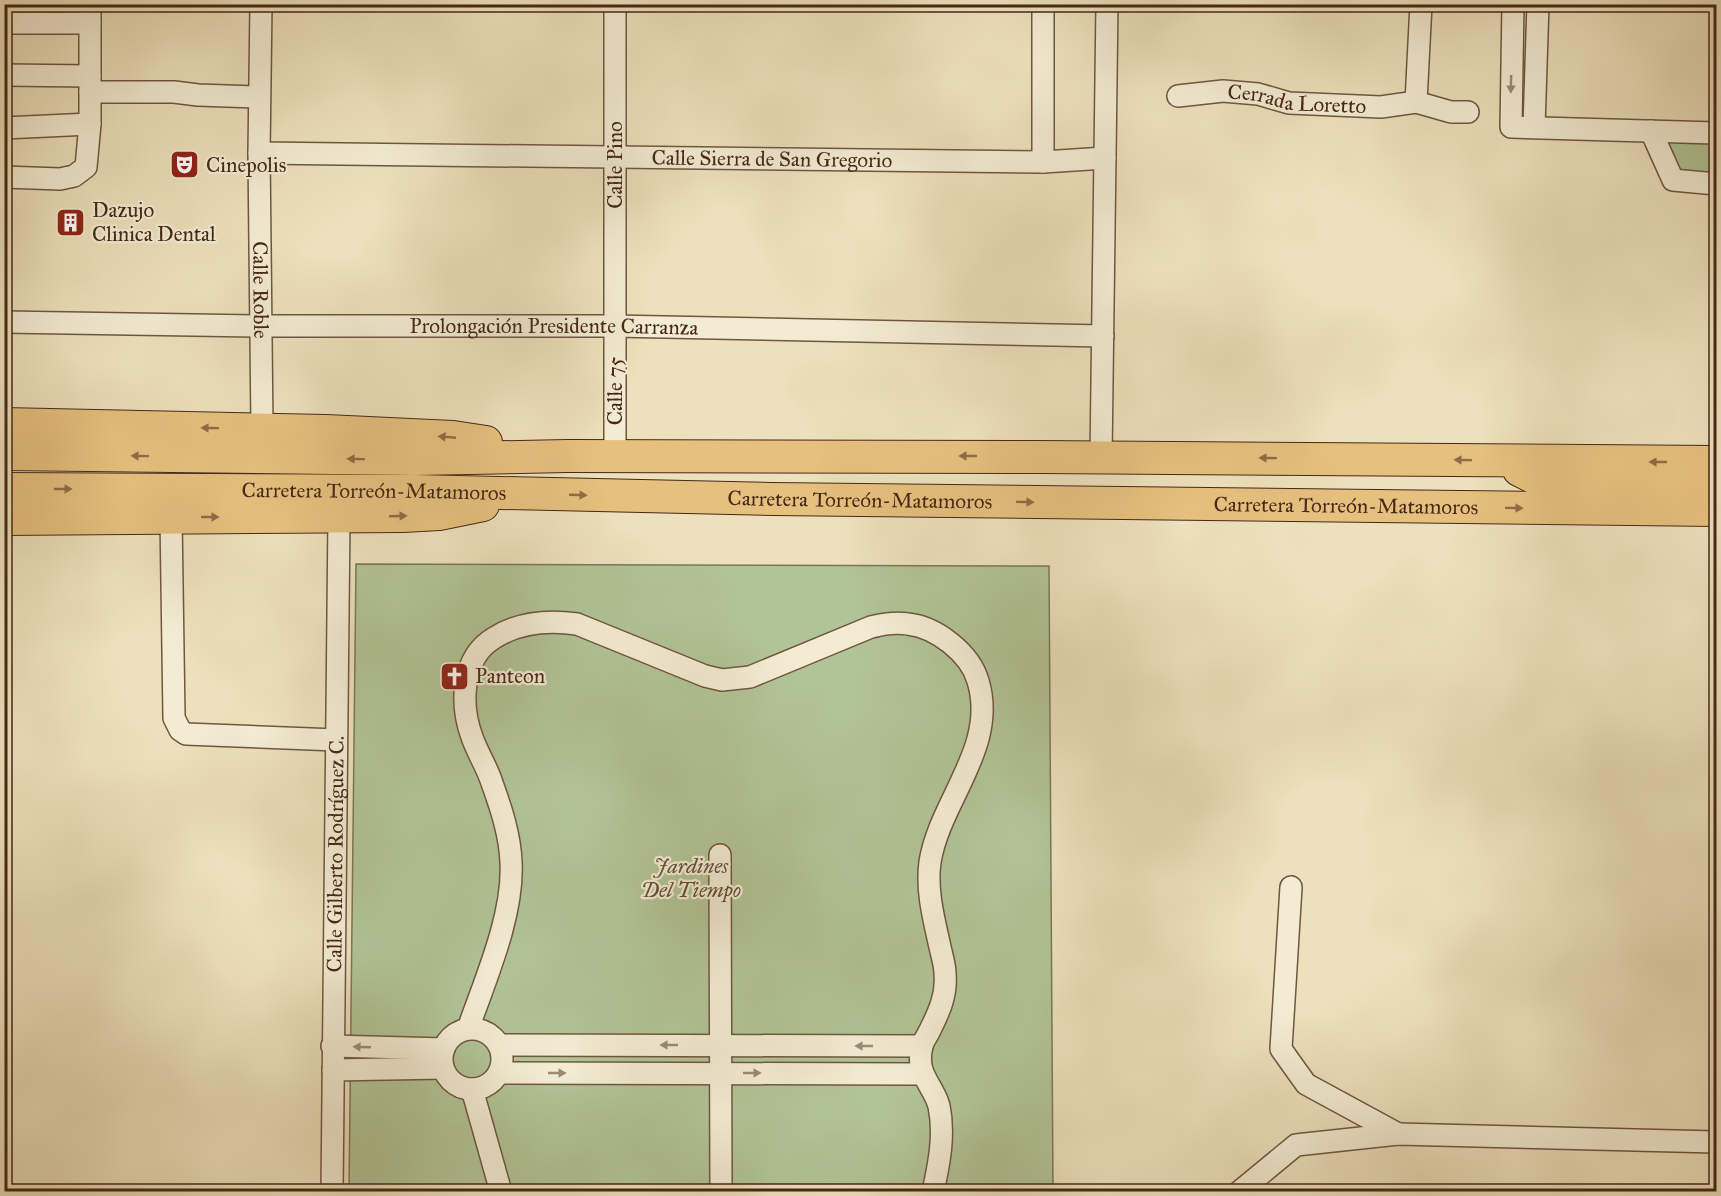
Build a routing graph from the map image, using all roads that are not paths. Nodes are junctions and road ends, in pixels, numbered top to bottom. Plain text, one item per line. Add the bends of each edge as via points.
1 (261, 4) edge
2 (615, 4) edge
3 (1043, 4) edge
4 (1107, 4) edge
5 (1421, 4) edge
6 (1513, 4) edge
7 (1538, 4) edge
8 (90, 14) edge
9 (4, 23) edge
10 (1512, 50) junction
11 (1536, 50) junction
12 (4, 75) edge
13 (90, 84) junction
14 (1178, 96) dead end
15 (259, 97) junction
16 (1416, 102) junction
17 (1468, 112) dead end
18 (90, 124) junction
19 (1534, 127) junction
20 (4, 128) edge
21 (1651, 131) junction
22 (1716, 133) edge
23 (259, 153) junction
24 (615, 157) junction
25 (1105, 158) junction
26 (1043, 162) junction
27 (4, 177) edge
28 (1716, 184) edge
29 (4, 322) edge
30 (262, 326) junction
31 (614, 326) junction
32 (1104, 336) junction
33 (4, 424) edge
34 (262, 429) junction
35 (4, 454) edge
36 (567, 456) junction
37 (615, 456) junction
38 (1101, 457) junction
39 (1501, 460) junction
40 (1716, 462) edge
41 (1716, 487) edge
42 (4, 489) edge
43 (529, 493) junction
44 (1716, 510) edge
45 (171, 517) junction
46 (339, 517) junction
47 (4, 519) edge
48 (336, 740) junction
49 (720, 855) dead end
50 (1291, 887) dead end
51 (468, 1029) junction
52 (721, 1045) junction
53 (332, 1046) junction
54 (499, 1046) junction
55 (922, 1046) junction
56 (443, 1058) junction
57 (333, 1070) junction
58 (499, 1073) junction
59 (721, 1073) junction
60 (922, 1074) junction
61 (471, 1089) junction
62 (1398, 1134) junction
63 (1715, 1141) edge
64 (332, 1191) edge
65 (501, 1191) edge
66 (721, 1191) edge
67 (933, 1191) edge
68 (1239, 1191) edge

1 - 15 street, Calle Roble
2 - 24 street, Calle Pino
3 - 26 street
4 - 25 street
5 - 16 street
6 - 10 street
7 - 11 street
8 - 9 street
8 - 13 street
10 - 11 street
10 -> 19 street via 1511,127
11 - 19 street
12 - 13 street
13 - 15 street
13 - 18 street
14 - 16 street, Cerrada Loretto via 1223,91 1258,94 1289,104 1372,107
15 - 23 street, Calle Roble
16 - 17 street, Cerrada Loretto via 1451,112
18 - 20 street
18 - 27 street via 86,167 75,176
19 - 21 street
21 - 22 street
21 - 28 street via 1673,180
23 - 24 street, Calle Sierra de San Gregorio
23 - 30 street, Calle Roble
24 - 26 street, Calle Sierra de San Gregorio
24 - 31 street, Calle Pino
25 - 26 street, Calle Sierra de San Gregorio
25 - 32 street
29 - 30 street, Prolongación Presidente Carranza
30 - 31 street, Prolongación Presidente Carranza
30 - 34 street, Calle Roble
31 - 32 street, Prolongación Presidente Carranza
31 - 37 street, Calle 75
32 - 38 street
34 -> 33 highway
36 -> 34 highway via 453,437
36 -> 35 highway via 415,459
36 - 37 highway
38 -> 37 highway
39 -> 38 highway
40 -> 39 highway
39 - 41 highway via 1539,480 1584,486
42 -> 43 highway, Carretera Torreón-Matamoros
43 -> 44 highway, Carretera Torreón-Matamoros
46 -> 43 highway via 439,514
45 -> 46 highway
45 - 47 highway
45 - 48 street via 174,718 180,730 186,734
46 - 48 street, Calle Gilberto Rodríguez C.
48 - 53 street, Calle Gilberto Rodríguez C.
49 - 52 street
50 - 62 street via 1281,1049 1306,1084
51 - 54 street via 486,1032
51 - 55 street via 499,939 512,865 504,819 466,716 468,672 478,650 518,626 557,621 577,624 722,680 750,677 890,623 925,628 947,640 966,659 978,680 984,709 978,743 930,862 930,896 945,974 944,1000
51 - 56 street via 449,1039
52 -> 54 street
55 -> 52 street
52 - 59 street
56 -> 53 street
53 - 57 street, Calle Gilberto Rodríguez C.
54 - 58 street
55 - 60 street
56 - 57 street
56 - 61 street via 451,1081
57 - 64 street, Calle Gilberto Rodríguez C.
58 -> 59 street
58 - 61 street via 488,1085
59 -> 60 street
59 - 66 street
60 - 67 street via 938,1104 941,1122
61 - 65 street
62 - 63 street
62 - 68 street via 1296,1145

